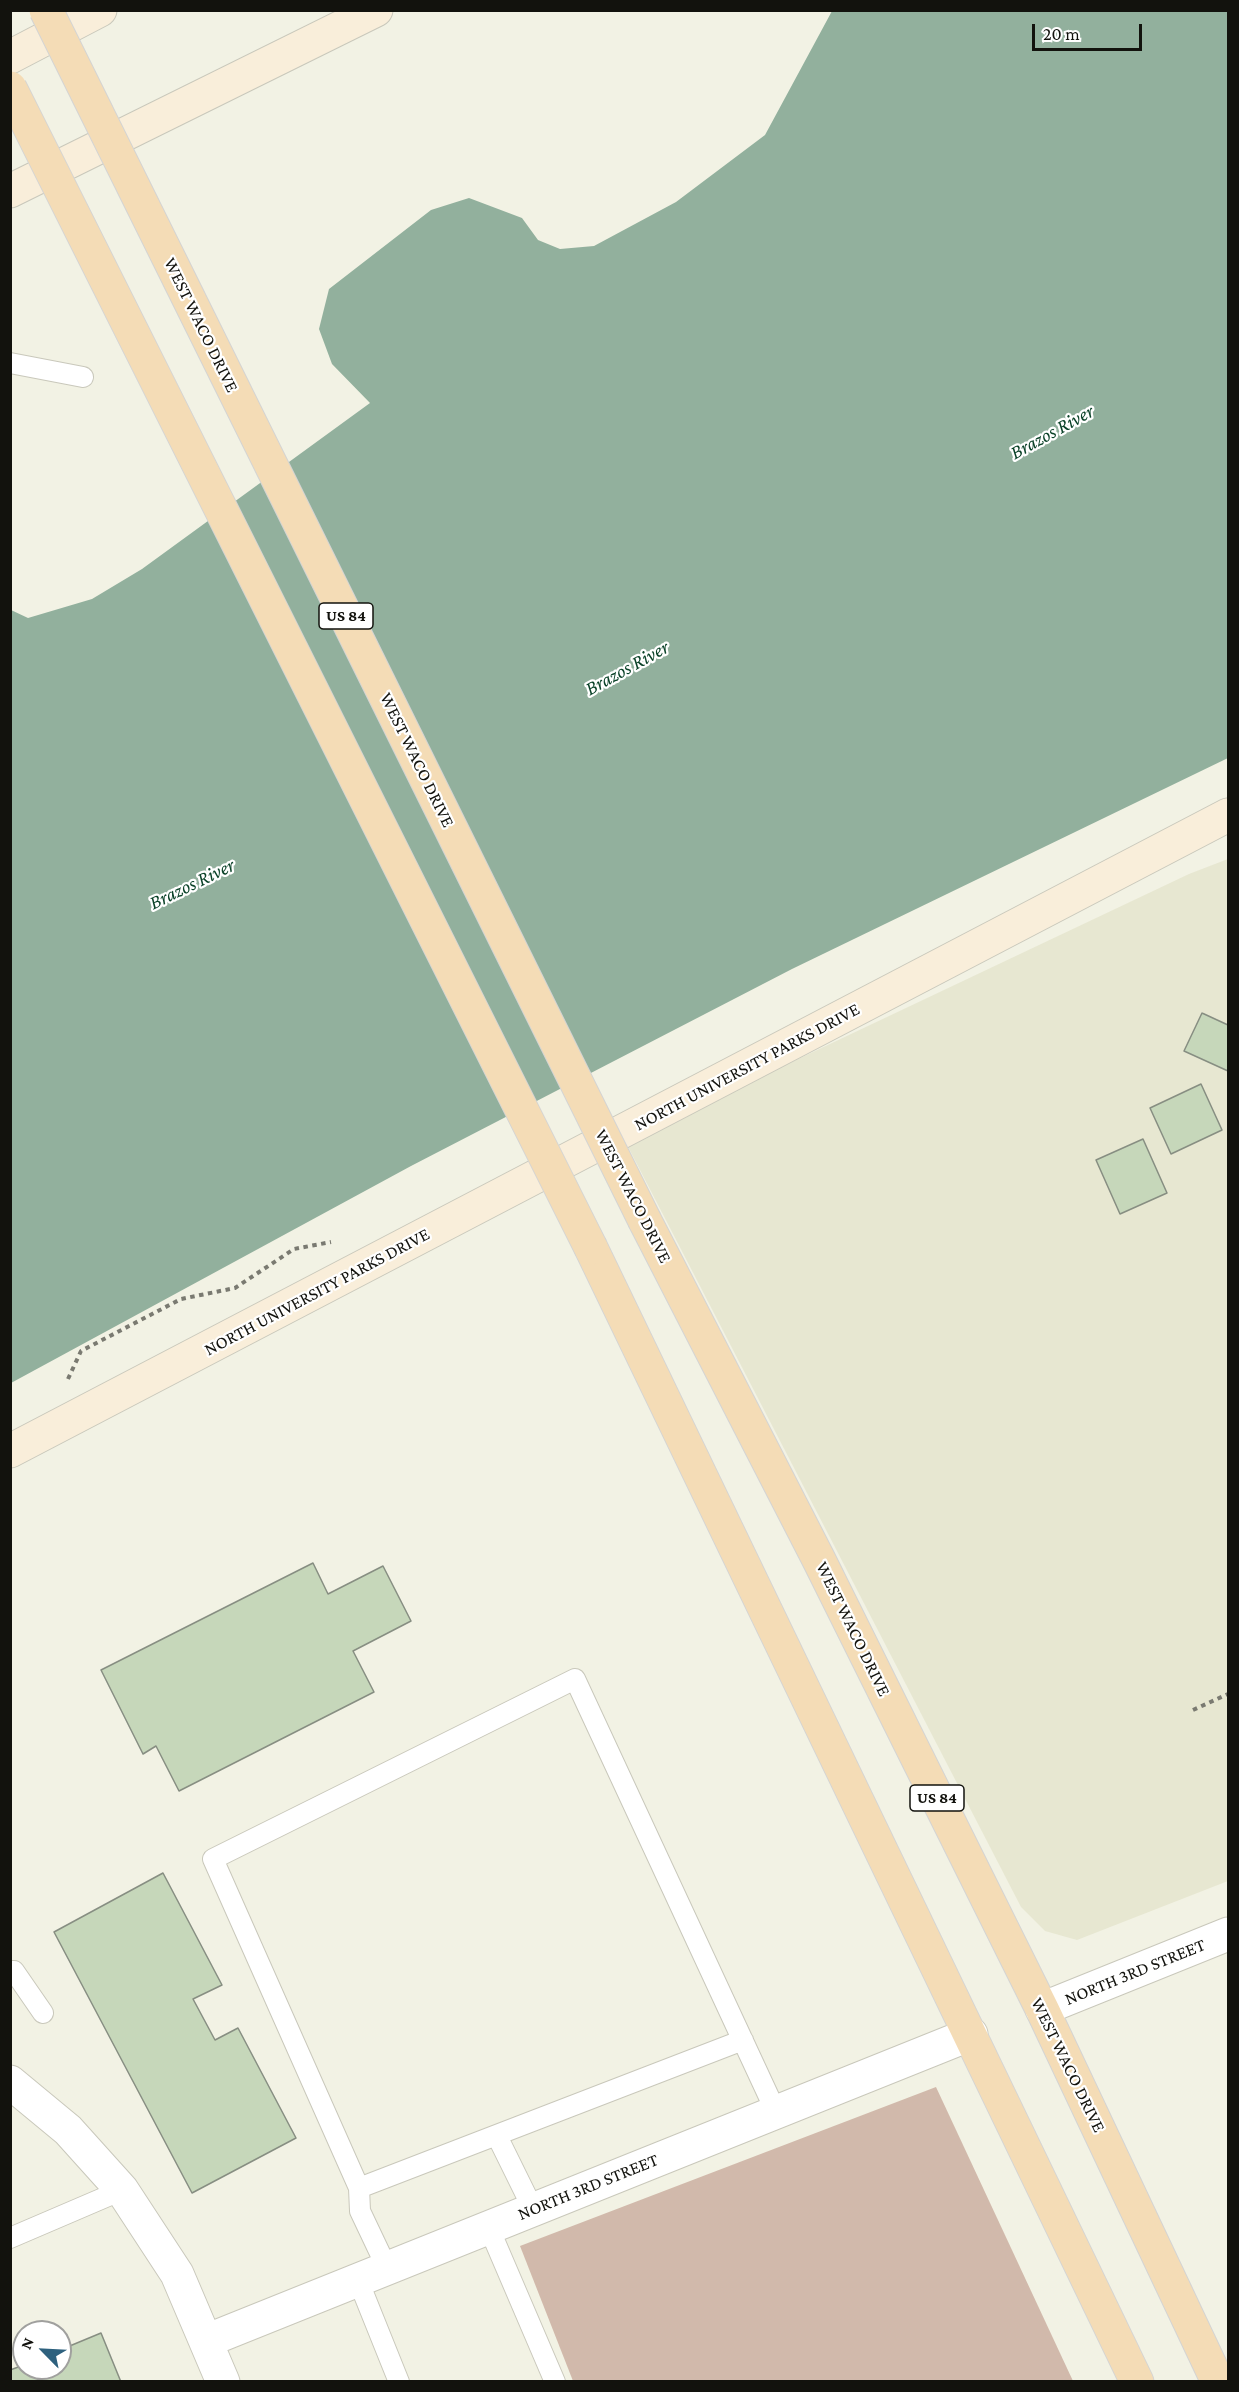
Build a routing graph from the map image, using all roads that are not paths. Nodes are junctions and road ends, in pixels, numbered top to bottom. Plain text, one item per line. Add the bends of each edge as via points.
1 (46, 10) edge
2 (100, 10) edge
3 (376, 10) edge
4 (10, 57) edge
5 (10, 88) edge
6 (10, 191) edge
7 (10, 363) edge
8 (82, 377) dead end
9 (1228, 815) edge
10 (1228, 828) edge
11 (1174, 843) junction
12 (10, 1451) edge
13 (1228, 1934) edge
14 (10, 1971) edge
15 (1042, 2009) junction
16 (43, 2013) dead end
17 (971, 2034) junction
18 (743, 2040) junction
19 (10, 2082) edge
20 (776, 2112) junction
21 (497, 2136) junction
22 (359, 2188) junction
23 (122, 2190) junction
24 (533, 2209) junction
25 (489, 2228) junction
26 (10, 2238) edge
27 (372, 2274) junction
28 (206, 2341) junction
29 (223, 2382) edge
30 (399, 2382) edge
31 (555, 2382) edge
32 (1137, 2382) edge
33 (1218, 2382) edge

1 - 15 main road, WEST WACO DRIVE / US 84, bridge via 645,1221
2 - 4 street
3 - 6 street
5 - 17 main road, bridge via 591,1248
7 - 8 lane
9 - 11 street, NORTH UNIVERSITY PARKS DRIVE
10 - 11 street
11 - 12 street, NORTH UNIVERSITY PARKS DRIVE
13 - 15 street, NORTH 3RD STREET
14 - 16 lane via 14,1971
15 - 33 main road, WEST WACO DRIVE / US 84
17 - 20 street, NORTH 3RD STREET
17 - 32 main road
18 - 20 lane
18 - 21 lane
18 - 22 lane via 575,1678 213,1859
19 - 23 street via 68,2130
20 - 24 street, NORTH 3RD STREET
21 - 22 lane
21 - 24 lane
22 - 27 lane
23 - 26 lane
23 - 28 street via 177,2274
24 - 25 street, NORTH 3RD STREET
25 - 27 street, NORTH 3RD STREET
25 - 31 lane
27 - 28 street, NORTH 3RD STREET
27 - 30 lane
28 - 29 street

